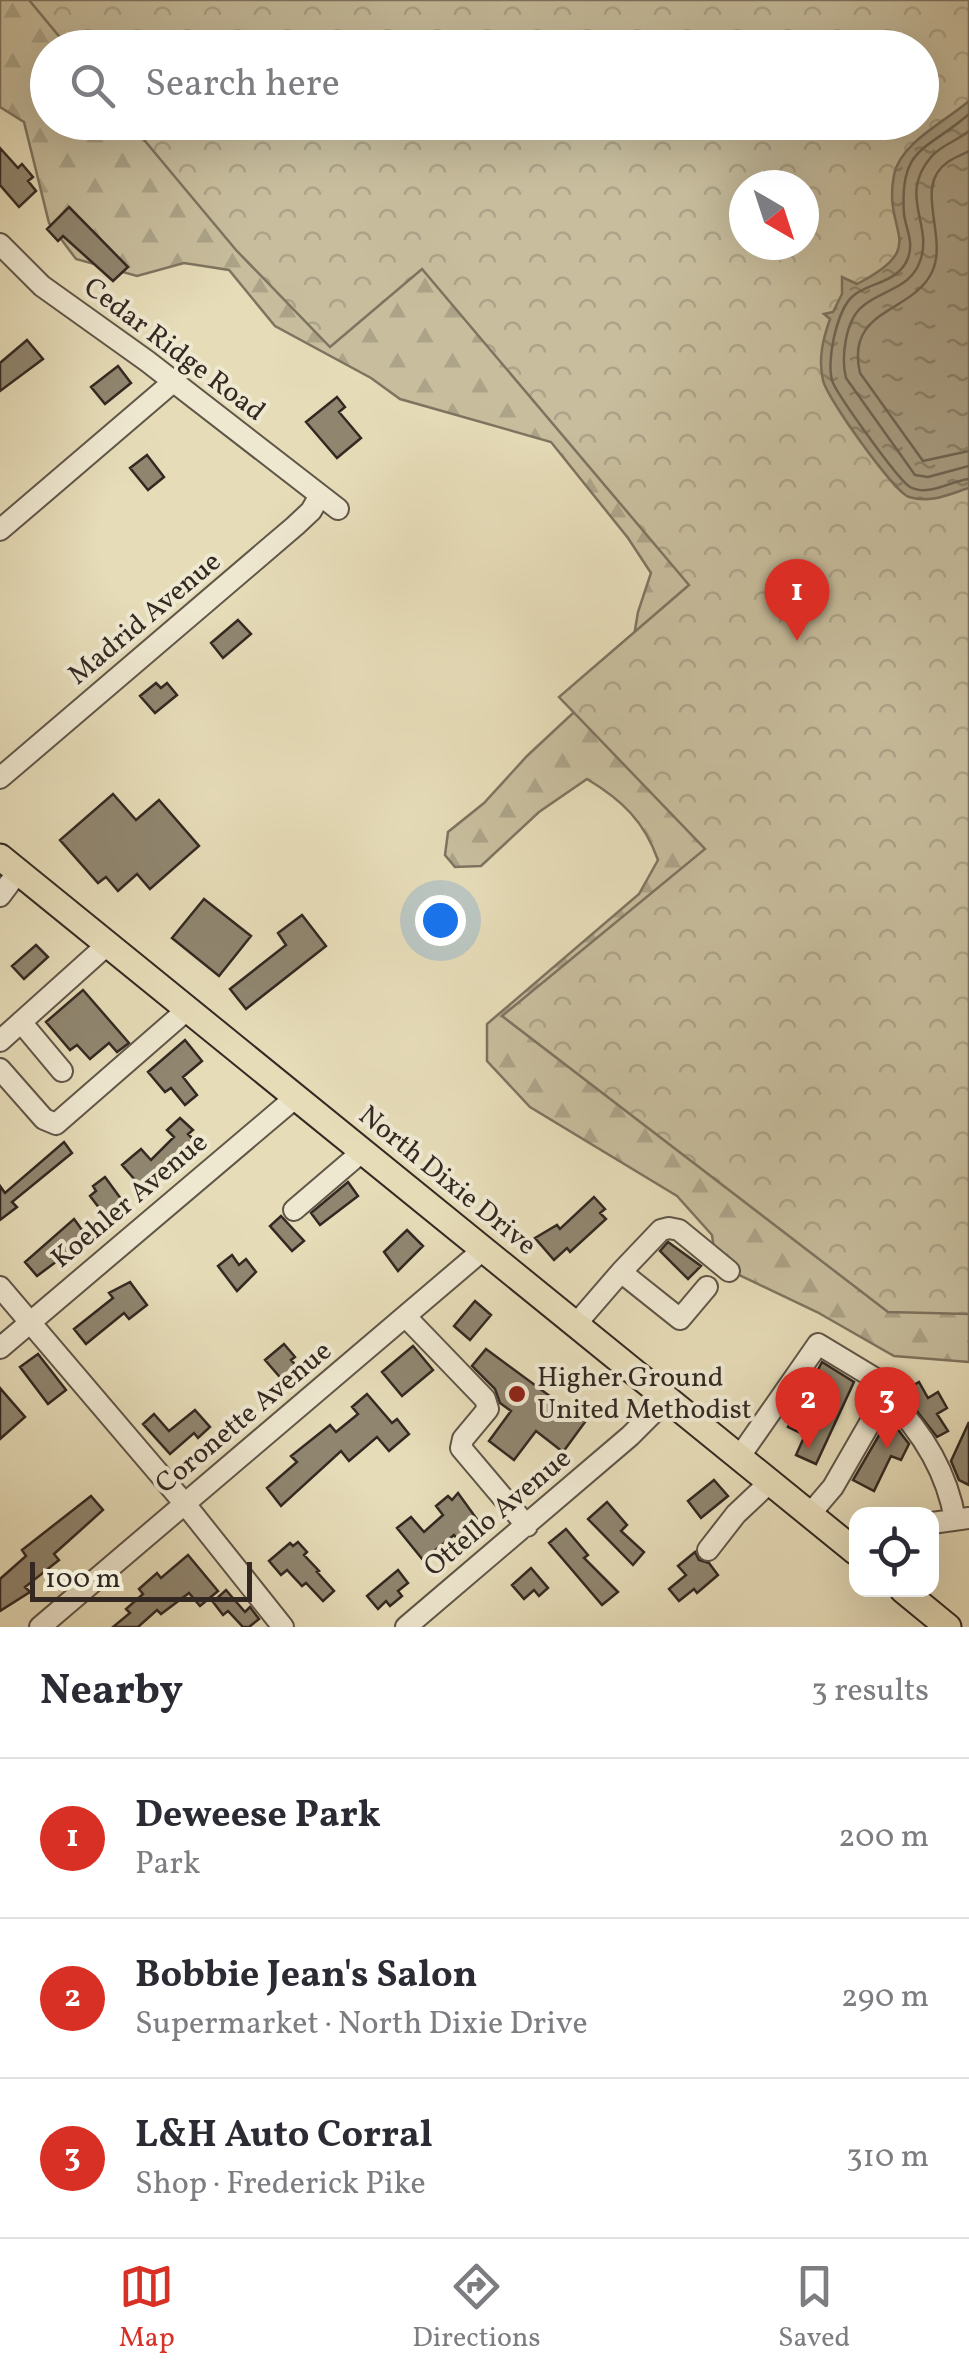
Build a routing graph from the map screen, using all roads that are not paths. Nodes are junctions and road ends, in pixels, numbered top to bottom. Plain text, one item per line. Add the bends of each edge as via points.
1 (0, 244) edge
2 (173, 382) junction
3 (319, 497) junction
4 (338, 509) dead end
5 (0, 530) edge
6 (0, 778) edge
7 (9, 864) edge
8 (0, 896) edge
9 (108, 944) junction
10 (188, 1009) junction
11 (21, 1022) junction
12 (0, 1041) edge
13 (0, 1068) edge
14 (62, 1071) dead end
15 (296, 1097) junction
16 (363, 1151) junction
17 (294, 1210) dead end
18 (484, 1249) junction
19 (729, 1271) dead end
20 (622, 1272) junction
21 (0, 1287) edge
22 (707, 1287) dead end
23 (406, 1317) junction
24 (31, 1322) junction
25 (576, 1324) junction
26 (0, 1348) edge
27 (886, 1395) junction
28 (668, 1398) junction
29 (740, 1456) junction
30 (770, 1482) junction
31 (185, 1504) junction
32 (810, 1514) junction
33 (962, 1519) edge
34 (526, 1526) junction
35 (849, 1546) edge
36 (708, 1550) dead end
37 (912, 1597) edge
38 (40, 1627) edge
39 (283, 1627) edge
40 (406, 1627) edge
41 (948, 1627) edge

1 - 2 street, Cedar Ridge Road via 42,286
2 - 3 street, Cedar Ridge Road
2 - 5 street
3 - 4 street, Cedar Ridge Road
3 - 6 street, Madrid Avenue via 295,526
7 - 8 street
7 - 9 main road, North Dixie Drive
9 - 10 main road, North Dixie Drive
9 - 11 street
10 - 13 street via 56,1124 44,1120
10 - 15 main road, North Dixie Drive
11 - 12 street
11 - 14 street
15 - 16 main road, North Dixie Drive
15 - 24 street, Koehler Avenue
16 - 17 street
16 - 18 main road, North Dixie Drive
18 - 23 street, Coronette Avenue
18 - 25 main road, North Dixie Drive
19 - 20 street via 669,1228
20 - 22 street via 680,1319
20 - 25 street
21 - 24 street
23 - 31 street, Coronette Avenue
23 - 34 street via 485,1399 488,1409 462,1448
24 - 26 street, Koehler Avenue
24 - 31 street
25 - 28 main road, North Dixie Drive
27 - 29 street via 881,1382 818,1344
27 - 32 street via 834,1487
27 - 33 street via 915,1424
28 - 29 main road, North Dixie Drive
28 - 34 street, Ottello Avenue
29 - 30 main road, North Dixie Drive
30 - 32 main road, North Dixie Drive
30 - 36 street
31 - 38 street, Coronette Avenue
31 - 39 street
32 - 35 main road, North Dixie Drive
34 - 40 street, Ottello Avenue
37 - 41 main road

